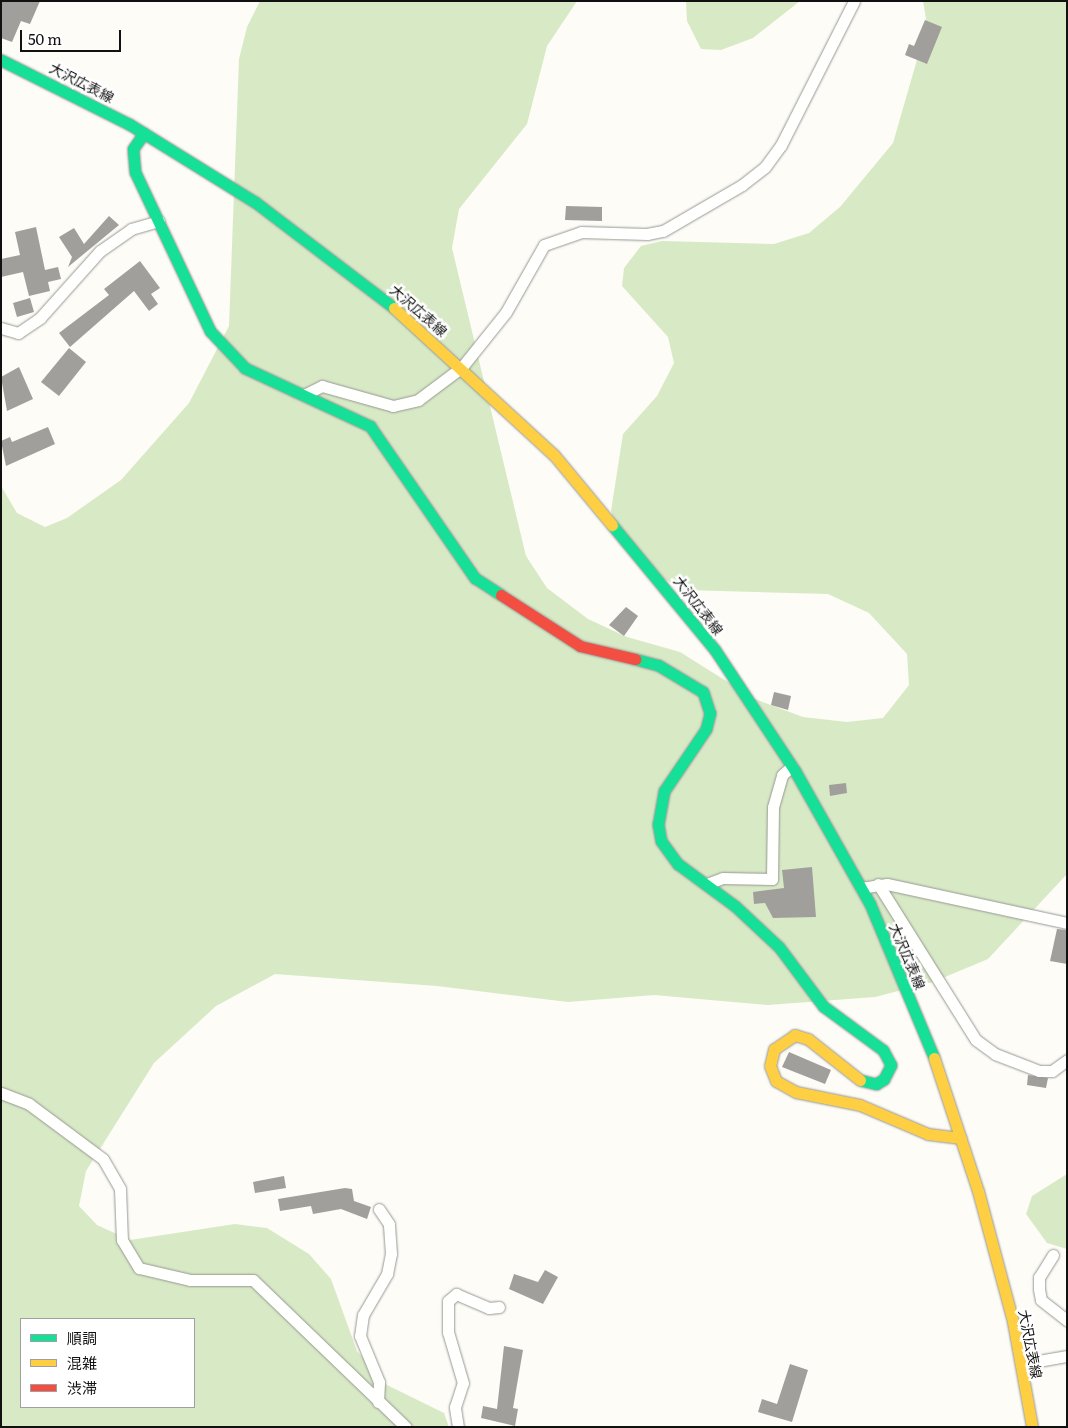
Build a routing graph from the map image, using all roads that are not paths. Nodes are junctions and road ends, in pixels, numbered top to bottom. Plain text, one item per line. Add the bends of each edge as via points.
1 (854, 1) edge
2 (1, 60) edge
3 (144, 133) junction
4 (159, 221) junction
5 (1, 328) edge
6 (462, 367) junction
7 (306, 394) junction
8 (792, 766) junction
9 (707, 884) junction
10 (878, 884) junction
11 (861, 888) junction
12 (1067, 924) edge
13 (1067, 1060) edge
14 (1, 1093) edge
15 (961, 1138) junction
16 (379, 1209) dead end
17 (1053, 1255) dead end
18 (499, 1307) dead end
19 (1067, 1320) edge
20 (1067, 1356) edge
21 (1021, 1364) junction
22 (378, 1402) junction
23 (406, 1427) edge
24 (458, 1427) edge
25 (1032, 1427) edge

1 - 6 street via 781,145 765,167 695,216 664,231 647,234 581,232 544,245 506,312
2 - 3 main road, 大沢広表線
3 - 4 main road via 133,149 135,172
3 - 6 main road, 大沢広表線 via 255,202 359,278
4 - 5 street via 130,230 100,251 40,318 18,333
4 - 7 main road via 210,331 228,354 245,368
6 - 7 street via 405,405 394,406 322,386
6 - 8 main road, 大沢広表線 via 554,455 653,570 715,650
7 - 9 main road via 352,414 382,438 475,578 580,646 658,665 703,692 710,713 706,729 671,776 658,824 669,855
8 - 9 street via 782,775 773,807 772,878 722,878
8 - 11 main road, 大沢広表線
9 - 15 main road via 779,948 823,1006 883,1050 891,1065 884,1079 876,1084 860,1080 808,1040 795,1035 774,1049 770,1066 776,1081 796,1092 860,1105 928,1134
10 - 11 street
10 - 12 street
10 - 13 street via 976,1040 995,1054 1039,1072 1052,1071
11 - 15 main road, 大沢広表線 via 931,1047
14 - 22 street via 28,1104 103,1159 120,1189 122,1240 139,1268 190,1280 253,1280
15 - 21 main road, 大沢広表線
16 - 22 street via 389,1224 391,1254 387,1274 363,1315 360,1336 379,1382
17 - 19 street via 1040,1277 1039,1289 1042,1300
18 - 24 street via 489,1308 456,1294 448,1301 448,1332 463,1383 455,1407
20 - 21 street
21 - 25 main road, 大沢広表線
22 - 23 street

